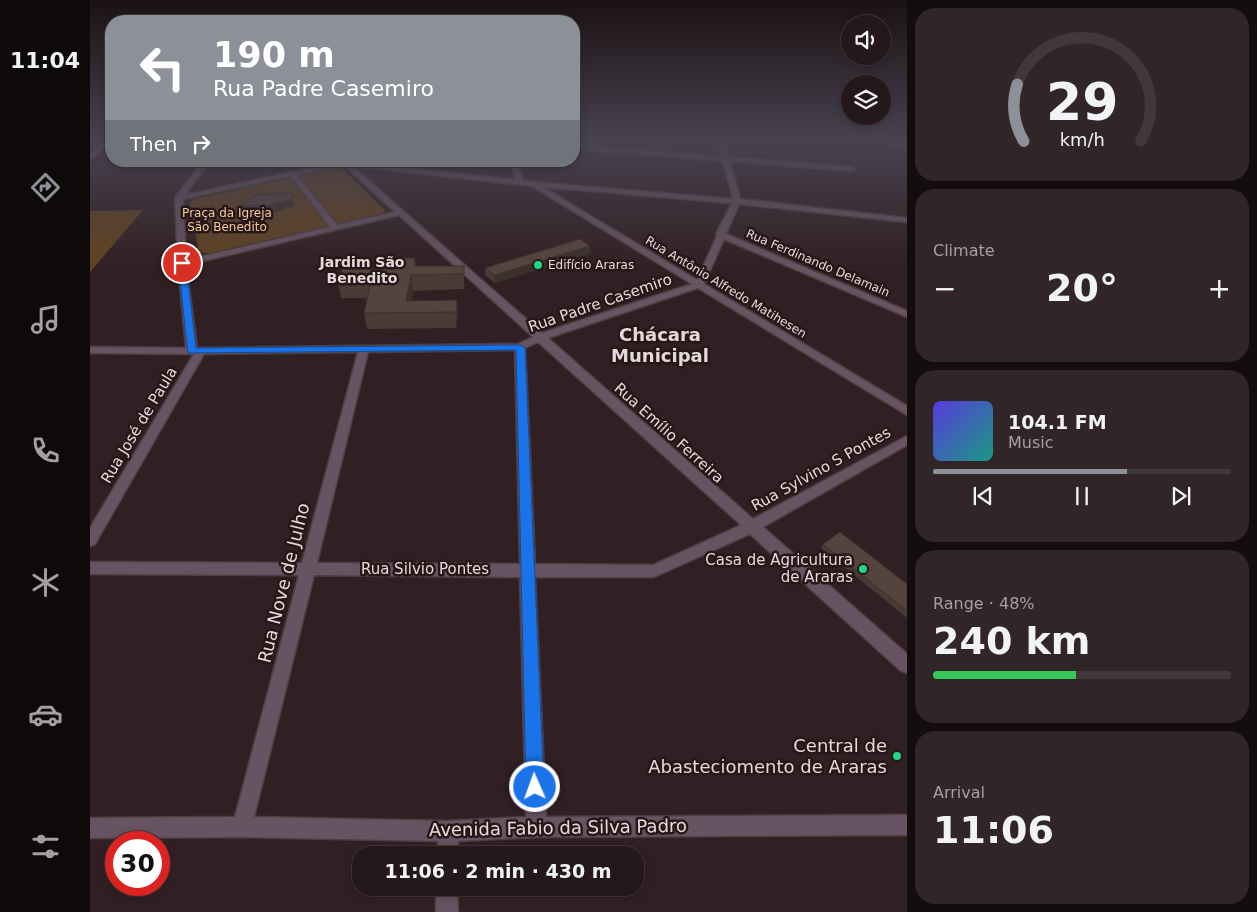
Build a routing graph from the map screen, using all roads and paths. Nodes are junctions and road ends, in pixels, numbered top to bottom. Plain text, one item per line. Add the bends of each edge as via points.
1 (191, 183) edge
2 (252, 183) edge
3 (299, 183) edge
4 (364, 183) edge
5 (527, 183) edge
6 (732, 183) edge
7 (533, 184) junction
8 (179, 198) junction
9 (737, 200) junction
10 (400, 213) junction
11 (907, 220) edge
12 (335, 228) junction
13 (720, 234) junction
14 (182, 263) junction
15 (700, 284) junction
16 (907, 314) edge
17 (540, 337) junction
18 (364, 348) junction
19 (520, 348) junction
20 (90, 350) edge
21 (196, 351) junction
22 (907, 411) edge
23 (907, 440) edge
24 (751, 526) junction
25 (90, 540) edge
26 (90, 568) edge
27 (307, 569) junction
28 (528, 570) junction
29 (907, 665) edge
30 (907, 824) edge
31 (242, 827) junction
32 (536, 827) junction
33 (90, 828) edge
34 (448, 831) junction
35 (448, 846) edge
36 (447, 896) edge
37 (447, 912) edge

1 - 8 street
2 - 8 street
3 - 12 street
4 - 10 street, Rua Emílio Ferreira
5 - 7 street
6 - 9 street
7 - 9 street
7 - 15 street, Rua Antônio Alfredo Matihesen
8 - 14 street
9 - 11 street
9 - 13 street
10 - 12 street
10 - 17 street, Rua Emílio Ferreira
12 - 14 street
13 - 15 street
13 - 16 street, Rua Ferdinando Delamain
14 - 21 street
15 - 17 street, Rua Padre Casemiro
15 - 22 street, Rua Antônio Alfredo Matihesen
17 - 19 street, Rua Padre Casemiro
17 - 24 street, Rua Emílio Ferreira
18 - 19 street, Rua Padre Casemiro
18 - 21 street, Rua Padre Casemiro
18 - 27 street, Rua Nove de Julho
19 - 28 street
20 - 21 street, Rua Padre Casemiro
21 - 25 street, Rua José de Paula
23 - 24 street, Rua Sylvino S Pontes
24 - 28 street, Rua Silvio Pontes via 654,571
24 - 29 street, Rua Emílio Ferreira
26 - 27 street, Rua Silvio Pontes
27 - 28 street, Rua Silvio Pontes
27 - 31 street, Rua Nove de Julho
28 - 32 street
30 - 32 street, Avenida Fabio da Silva Padro
31 - 33 street, Avenida Fabio da Silva Padro
31 - 34 street, Avenida Fabio da Silva Padro
32 - 34 street, Avenida Fabio da Silva Padro
34 - 35 street
36 - 37 street

